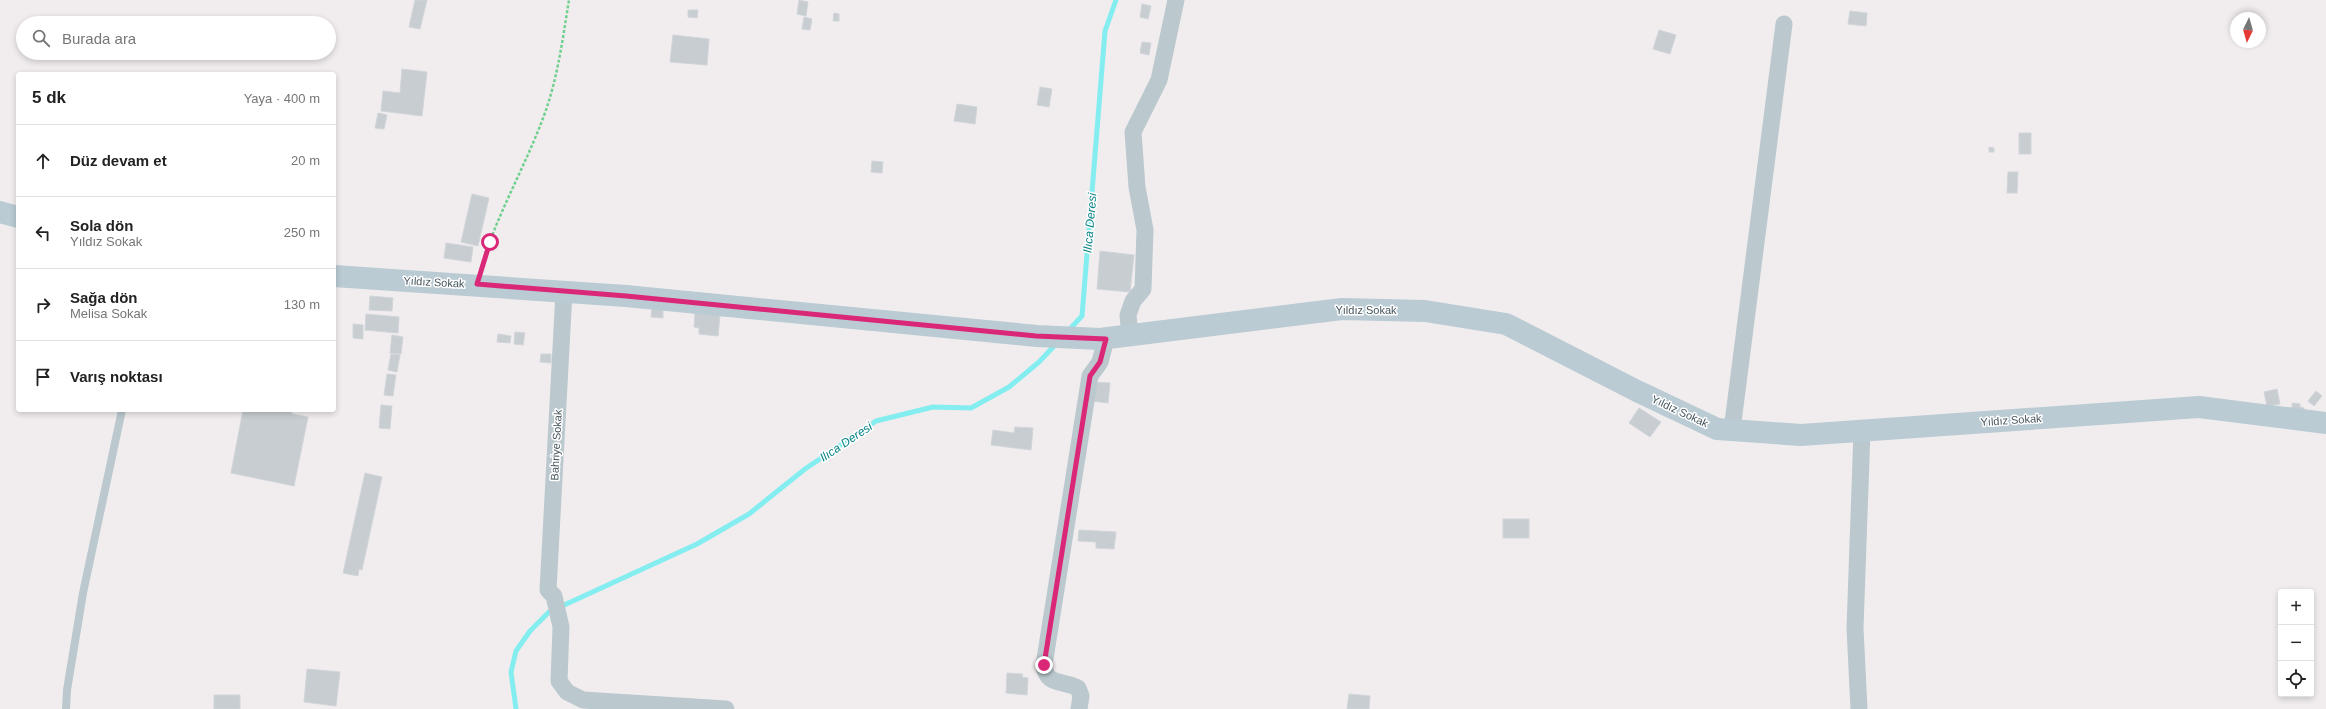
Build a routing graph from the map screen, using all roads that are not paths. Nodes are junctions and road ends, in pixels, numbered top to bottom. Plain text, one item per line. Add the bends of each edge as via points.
1 (1176, 0) edge
2 (1784, 24) dead end
3 (0, 212) edge
4 (16, 216) edge
5 (336, 276) edge
6 (564, 292) junction
7 (1130, 336) junction
8 (1103, 339) junction
9 (122, 412) edge
10 (2326, 423) edge
11 (1732, 430) junction
12 (1862, 430) junction
13 (66, 709) edge
14 (726, 709) edge
15 (1079, 709) edge
16 (1859, 709) edge

1 - 7 street via 1159,80 1133,132 1137,187 1145,230 1143,289 1133,302 1128,315
2 - 11 street
3 - 4 street
5 - 6 street, Yıldız Sokak
6 - 8 street, Yıldız Sokak via 1036,336
6 - 14 street, Bahriye Sokak via 548,590 554,596 561,627 559,681 567,692 583,700
7 - 8 street, Yıldız Sokak
7 - 11 street, Yıldız Sokak via 1342,309 1425,311 1506,324 1717,429
8 - 15 street via 1100,362 1090,376 1044,665 1045,673 1050,680 1078,688 1081,696
9 - 13 lane via 83,593
10 - 12 street, Yıldız Sokak via 2199,407
11 - 12 street, Yıldız Sokak via 1801,434
12 - 16 street via 1855,628

